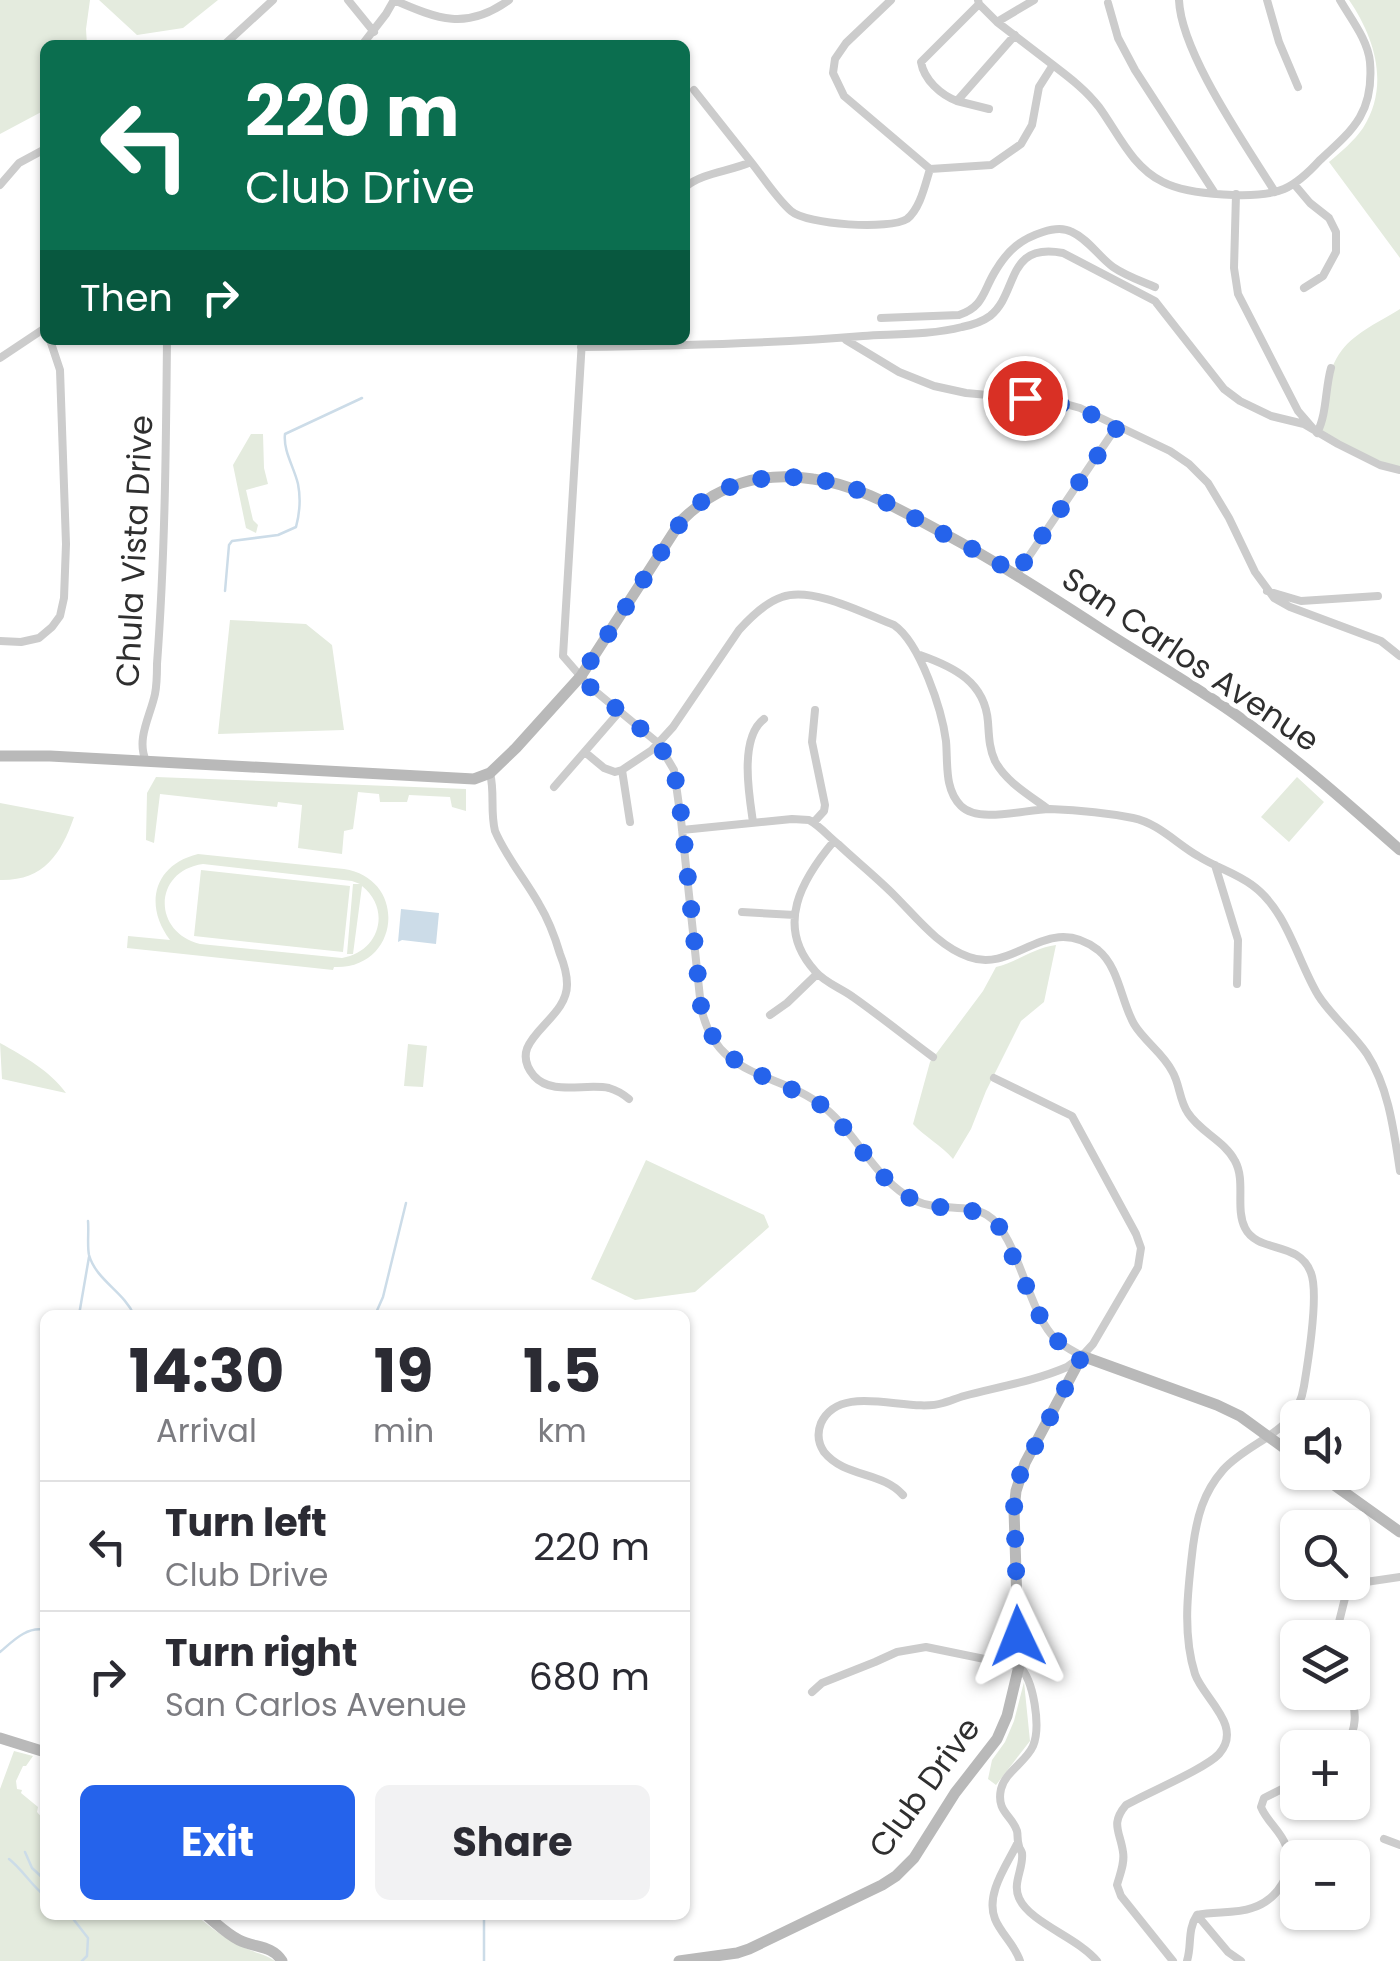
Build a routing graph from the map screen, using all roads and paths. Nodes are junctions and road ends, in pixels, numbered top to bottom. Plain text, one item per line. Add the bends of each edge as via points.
1 (273, 0) edge
2 (348, 0) edge
3 (394, 0) edge
4 (509, 0) edge
5 (891, 0) edge
6 (1034, 0) edge
7 (1180, 0) edge
8 (1267, 0) edge
9 (1340, 0) edge
10 (978, 2) edge
11 (1108, 2) dead end
12 (998, 22) junction
13 (374, 32) junction
14 (1014, 34) junction
15 (229, 40) edge
16 (367, 40) edge
17 (1054, 65) junction
18 (1298, 87) dead end
19 (694, 90) dead end
20 (958, 102) junction
21 (989, 110) dead end
22 (40, 152) edge
23 (750, 162) junction
24 (930, 169) junction
25 (690, 184) edge
26 (1294, 184) junction
27 (0, 185) edge
28 (1214, 192) junction
29 (1275, 192) junction
30 (1236, 194) junction
31 (1006, 255) junction
32 (1019, 266) junction
33 (1155, 287) dead end
34 (1304, 288) dead end
35 (881, 318) dead end
36 (40, 333) edge
37 (830, 339) junction
38 (690, 342) edge
39 (52, 345) edge
40 (168, 345) edge
41 (581, 345) edge
42 (0, 358) edge
43 (1331, 368) dead end
44 (1118, 426) junction
45 (1316, 433) junction
46 (1400, 470) edge
47 (1016, 574) junction
48 (1267, 590) junction
49 (1378, 596) dead end
50 (0, 641) edge
51 (919, 655) junction
52 (1400, 656) edge
53 (581, 676) junction
54 (815, 710) dead end
55 (620, 711) junction
56 (764, 719) dead end
57 (658, 743) junction
58 (586, 753) junction
59 (0, 756) edge
60 (146, 761) junction
61 (622, 770) junction
62 (490, 773) junction
63 (554, 787) dead end
64 (1048, 809) junction
65 (630, 822) dead end
66 (753, 822) junction
67 (814, 822) junction
68 (682, 830) junction
69 (834, 841) junction
70 (1400, 850) edge
71 (1215, 865) junction
72 (742, 912) dead end
73 (795, 914) junction
74 (817, 974) junction
75 (1237, 984) dead end
76 (770, 1014) dead end
77 (933, 1057) dead end
78 (994, 1078) dead end
79 (629, 1098) dead end
80 (1400, 1170) edge
81 (1082, 1356) junction
82 (1270, 1438) junction
83 (1280, 1445) edge
84 (1341, 1490) edge
85 (903, 1495) dead end
86 (1400, 1532) edge
87 (1400, 1577) edge
88 (1340, 1620) edge
89 (1019, 1666) junction
90 (812, 1692) dead end
91 (0, 1738) edge
92 (40, 1750) edge
93 (1280, 1790) edge
94 (1384, 1839) dead end
95 (1017, 1844) junction
96 (1400, 1845) edge
97 (1197, 1915) junction
98 (212, 1920) edge
99 (279, 1957) edge
100 (679, 1961) edge
101 (1020, 1961) edge
102 (1096, 1961) edge
103 (1173, 1961) edge
104 (1187, 1961) edge
105 (1241, 1961) edge

1 - 15 street
2 - 13 street
3 - 4 street via 454,20 487,14
3 - 13 street
5 - 24 street via 846,43 833,73 844,96
6 - 12 street
7 - 29 street via 1200,66
8 - 18 street
9 - 26 street via 1368,54 1366,105 1345,138
10 - 12 street
10 - 20 street via 921,62 933,85
11 - 28 street via 1135,70
12 - 14 street
13 - 16 street
14 - 17 street
14 - 20 street
17 - 24 street via 1038,87 1032,125 1021,144 991,166
17 - 28 street via 1097,105 1136,162 1163,182
19 - 23 street
20 - 21 street
22 - 27 street
23 - 24 street via 791,211 836,224 897,224 911,216
23 - 25 street
26 - 29 street
26 - 34 street via 1336,232 1336,252 1324,276
28 - 30 street
29 - 30 street
30 - 45 street via 1238,294
31 - 32 street
31 - 33 street via 1028,237 1068,229 1115,268
31 - 35 street via 970,312
32 - 37 street via 999,306 978,323
32 - 45 street via 1036,253 1063,253 1155,301 1224,389
36 - 42 street
37 - 38 street
37 - 44 street via 850,342 934,386 1055,401
39 - 50 street via 60,370 64,598 60,616 39,638
40 - 60 street, Chula Vista Drive via 160,629 156,689 141,750
41 - 53 street via 563,656
43 - 45 street
44 - 47 street
44 - 48 street via 1170,451 1208,482
45 - 46 street
47 - 53 main road, San Carlos Avenue via 872,496 810,478 762,478 700,502 681,522
47 - 70 main road, San Carlos Avenue via 1236,715
48 - 49 street via 1302,601
48 - 52 street via 1290,607 1381,641
51 - 57 street via 894,626 818,596 783,596 739,630
51 - 64 street via 956,669 976,687 995,760
51 - 64 street via 944,729 949,787 959,804 982,815
53 - 55 street
53 - 62 main road, San Carlos Avenue
54 - 67 street via 812,742 826,805
55 - 57 street
55 - 58 street
56 - 66 street via 754,730 747,771
57 - 61 street
57 - 68 street via 674,770
58 - 61 street via 608,770
58 - 63 street
59 - 60 main road
60 - 62 main road via 474,779
61 - 65 street
62 - 79 street via 495,831 546,916 566,975 564,1002 532,1037 527,1064 544,1084 604,1087
64 - 71 street via 1153,824
66 - 67 street
66 - 68 street
67 - 69 street
68 - 81 street via 701,1006 714,1040 734,1061 828,1110 902,1193 932,1207 983,1212 997,1222 1044,1325
69 - 73 street via 806,880
69 - 82 street via 928,931 964,955 993,960 1037,941 1071,938 1108,962 1134,1022 1174,1073 1188,1114 1237,1164 1247,1231 1298,1255 1310,1271 1303,1394
71 - 75 street via 1238,940
71 - 80 street via 1265,897 1318,995 1366,1052 1394,1128
72 - 73 street
73 - 74 street via 800,946
74 - 76 street
74 - 77 street
78 - 81 street via 1072,1116 1139,1242 1138,1266
81 - 82 main road via 1216,1405
81 - 85 street via 1061,1370 940,1404 850,1402 833,1409 818,1437 824,1451 840,1466
81 - 89 main road, Club Drive via 1016,1490
82 - 83 main road
82 - 103 street via 1226,1467 1197,1520 1188,1638 1196,1677 1223,1717 1222,1752 1118,1815 1123,1867 1116,1885
84 - 86 main road
87 - 88 street via 1359,1584 1346,1594
89 - 90 street via 926,1647 896,1652
89 - 95 street via 1030,1682 1036,1733 1033,1748 1002,1784 1004,1814 1016,1829
89 - 100 main road, Club Drive via 997,1740 896,1876 750,1949
91 - 92 main road
93 - 97 street via 1260,1807 1288,1850 1281,1887 1250,1910
94 - 96 street
95 - 101 street via 993,1904
95 - 102 street via 1022,1904
97 - 104 street
97 - 105 street
98 - 99 main road via 234,1938

